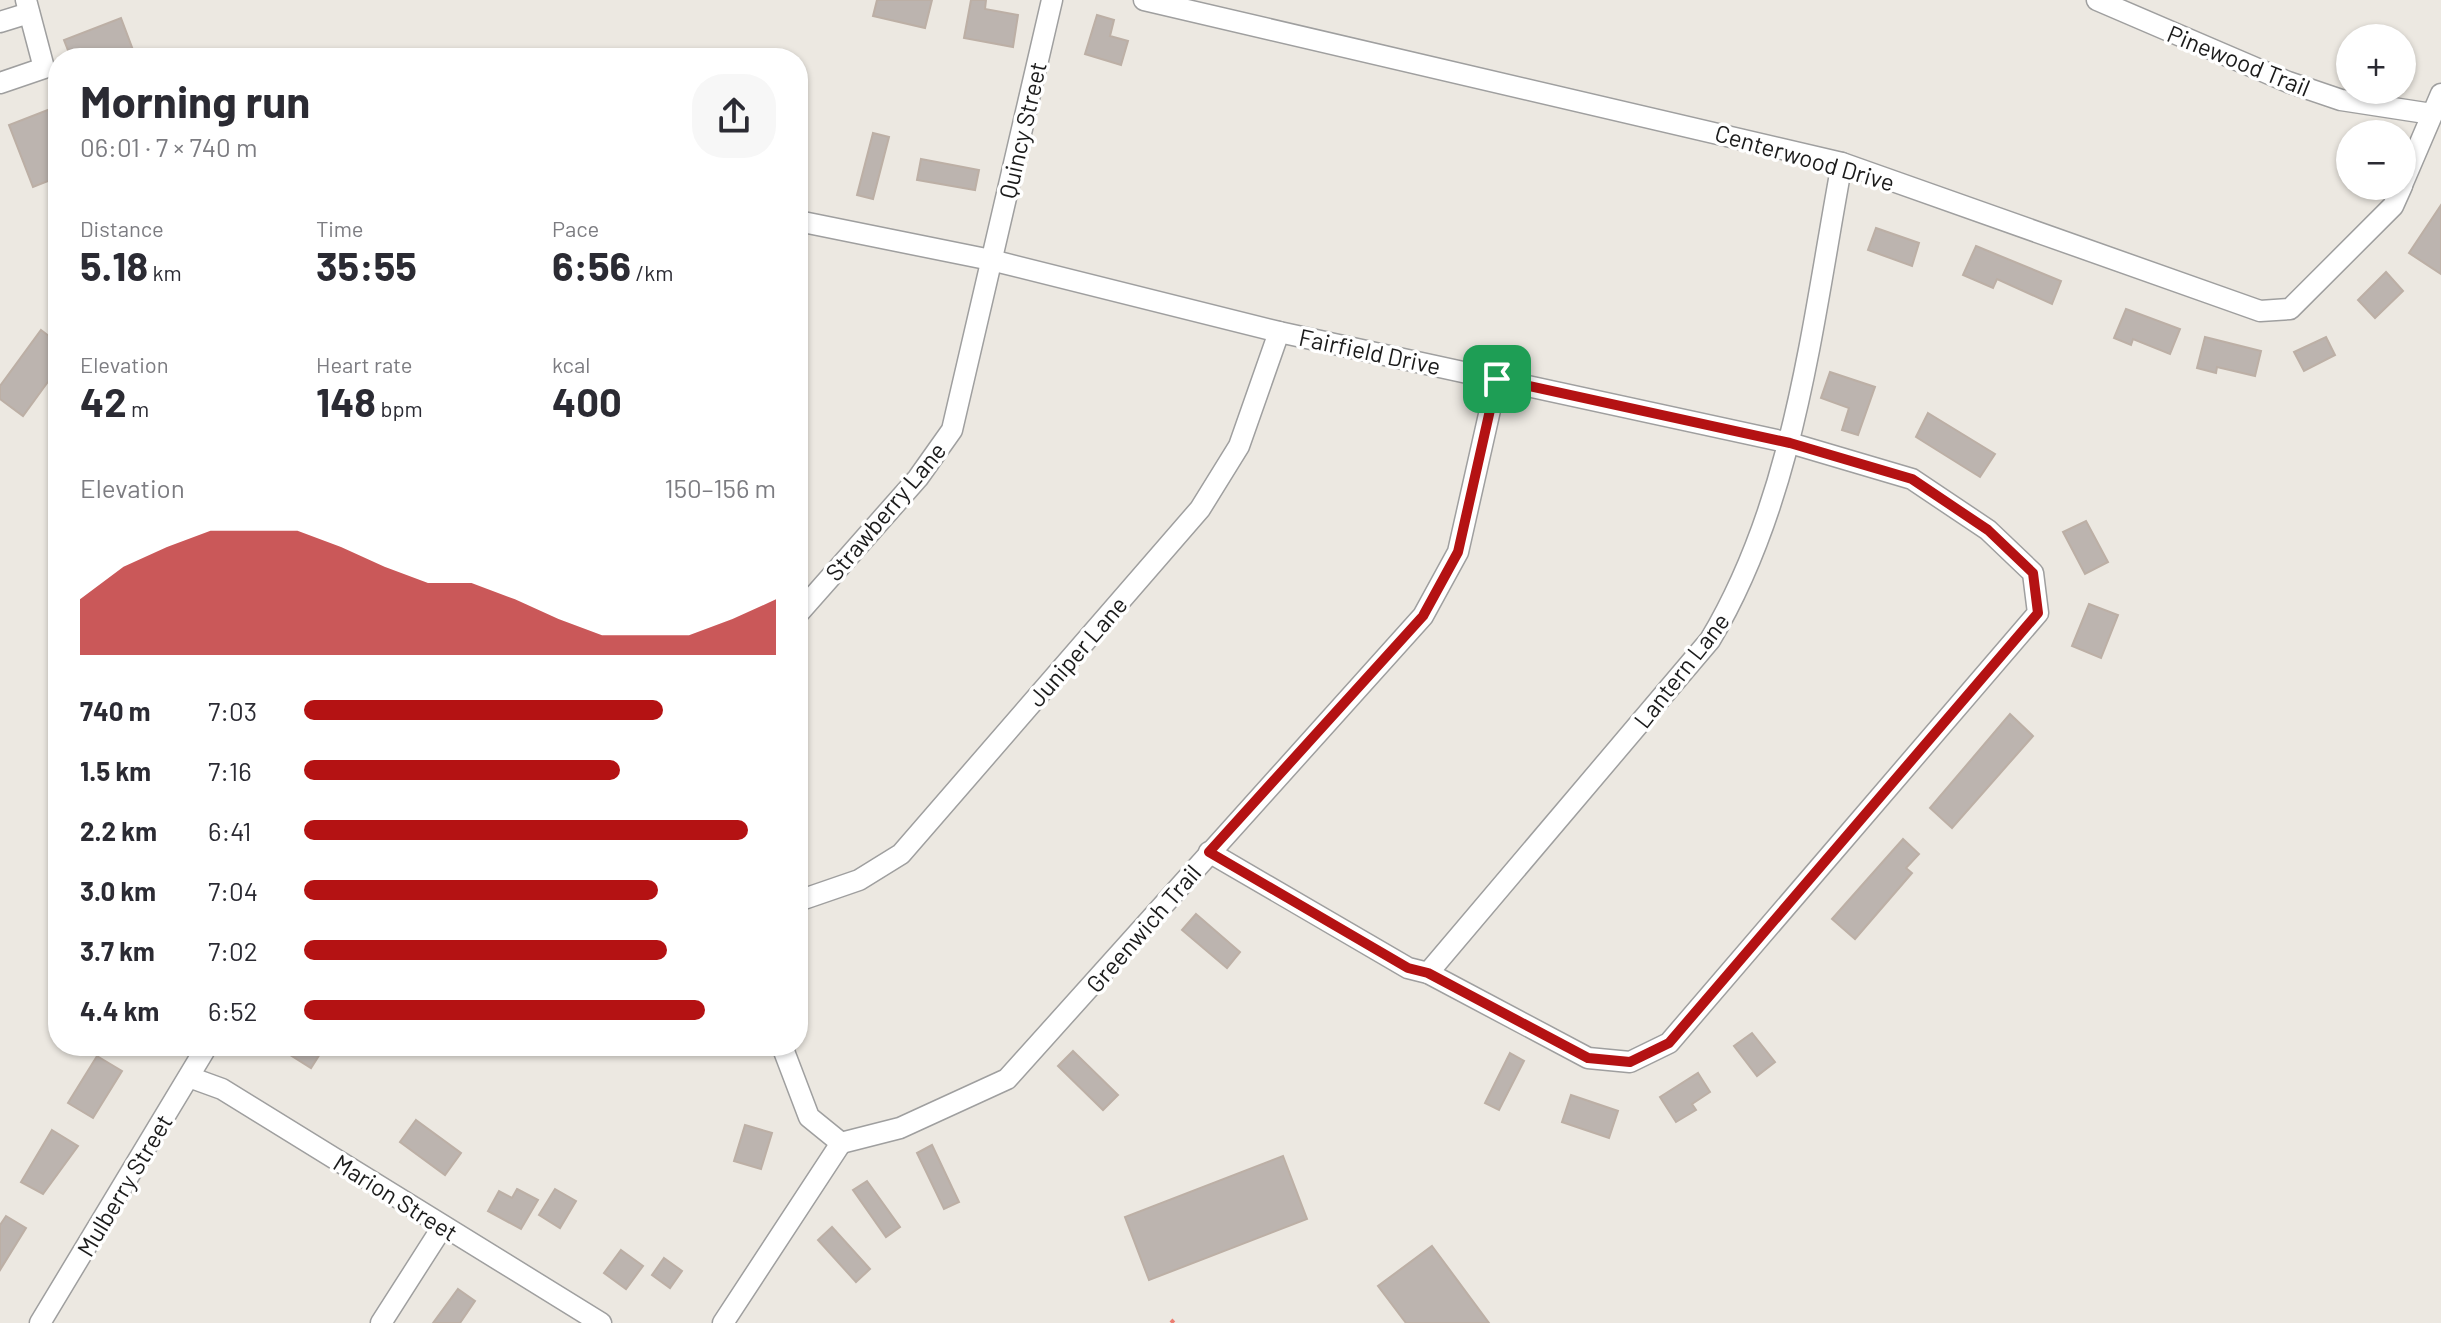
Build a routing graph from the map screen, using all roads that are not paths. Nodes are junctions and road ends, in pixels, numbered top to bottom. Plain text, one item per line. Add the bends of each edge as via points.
1 (1052, 0) edge
2 (1144, 0) edge
3 (2097, 0) edge
4 (27, 6) edge
5 (0, 22) edge
6 (0, 83) edge
7 (2441, 94) edge
8 (2432, 114) junction
9 (2416, 152) edge
10 (1842, 163) junction
11 (2396, 200) edge
12 (808, 223) edge
13 (991, 260) junction
14 (1279, 332) junction
15 (1497, 379) junction
16 (1790, 443) junction
17 (808, 603) edge
18 (1209, 852) junction
19 (808, 898) edge
20 (1428, 973) junction
21 (201, 1056) edge
22 (786, 1056) edge
23 (189, 1077) junction
24 (841, 1143) junction
25 (443, 1226) junction
26 (40, 1323) edge
27 (381, 1323) edge
28 (601, 1323) edge
29 (723, 1323) edge

1 - 13 street, Quincy Street
2 - 10 street, Centerwood Drive
3 - 8 street, Pinewood Trail via 2288,82 2341,100
4 - 5 street
4 - 6 street via 44,68
7 - 8 street, Centerwood Drive
8 - 9 street, Centerwood Drive
10 - 11 street, Centerwood Drive via 2260,311 2290,309
10 - 16 street, Lantern Lane
12 - 13 street, Fairfield Drive
13 - 14 street, Fairfield Drive
13 - 17 street, Strawberry Lane via 952,430 918,478
14 - 15 street, Fairfield Drive
14 - 19 street, Juniper Lane via 1239,446 1200,509 901,854 859,880
15 - 16 street, Fairfield Drive
15 - 18 street, Greenwich Trail via 1458,552 1423,616
16 - 20 street, Lantern Lane via 1739,592 1710,640
16 - 20 street, Fairfield Drive via 1912,479 1988,530 2033,573 2038,613 1669,1043 1630,1062 1588,1058
18 - 20 street, Fairfield Drive via 1408,968
18 - 24 street, Greenwich Trail via 1007,1079 900,1128
21 - 23 street, Mulberry Street
22 - 24 street via 809,1117
23 - 25 street, Marion Street via 222,1089
23 - 26 street, Mulberry Street
24 - 29 street
25 - 27 street
25 - 28 street, Marion Street

